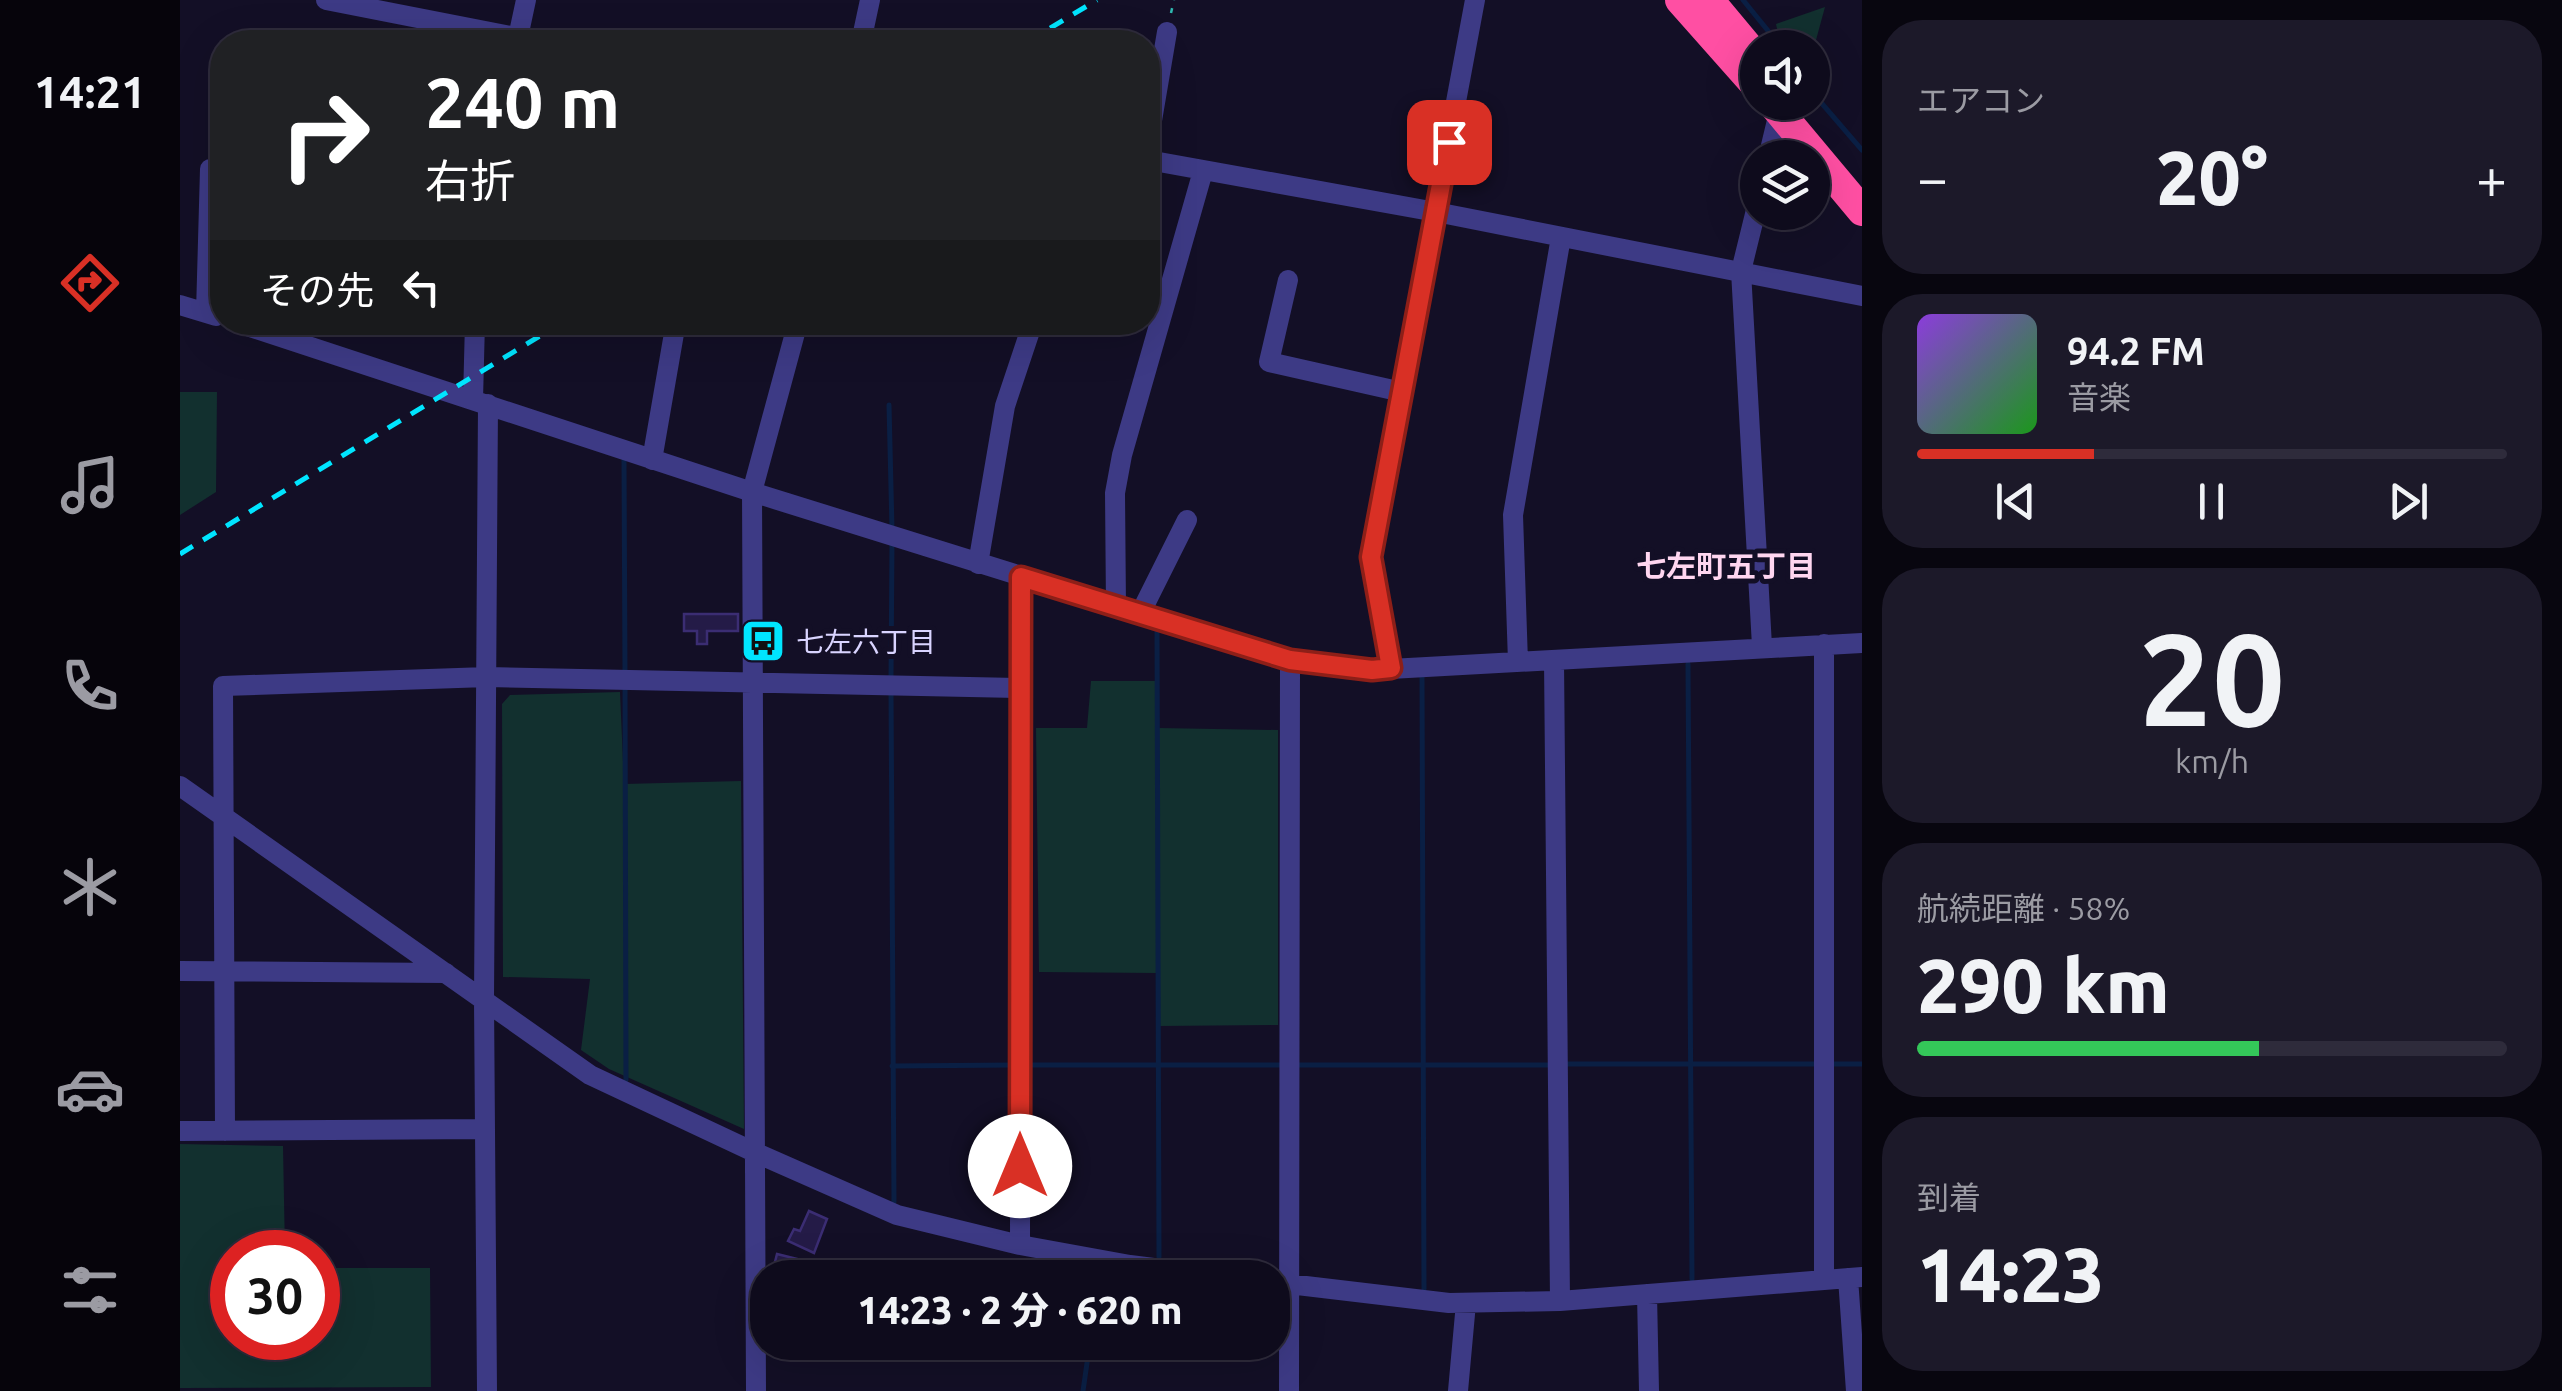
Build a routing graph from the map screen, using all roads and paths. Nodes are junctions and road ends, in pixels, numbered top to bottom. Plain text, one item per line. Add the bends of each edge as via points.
1 (326, 0) edge
2 (526, 0) edge
3 (870, 0) edge
4 (1475, 0) edge
5 (1680, 0) edge
6 (1709, 0) edge
7 (470, 30) edge
8 (520, 30) edge
9 (864, 30) edge
10 (1167, 32) dead end
11 (1740, 36) edge
12 (1740, 68) edge
13 (1160, 73) edge
14 (1793, 120) edge
15 (1797, 120) edge
16 (1160, 162) edge
17 (1202, 171) junction
18 (1862, 180) edge
19 (1862, 211) edge
20 (1436, 212) junction
21 (1751, 230) edge
22 (1561, 237) junction
23 (1741, 271) junction
24 (1288, 280) dead end
25 (1862, 296) edge
26 (180, 305) edge
27 (210, 315) edge
28 (1160, 322) edge
29 (274, 335) edge
30 (475, 335) edge
31 (674, 335) edge
32 (794, 335) edge
33 (1029, 335) edge
34 (1157, 335) edge
35 (1402, 392) junction
36 (481, 402) junction
37 (652, 460) junction
38 (752, 492) junction
39 (1187, 520) dead end
40 (978, 564) junction
41 (1021, 577) junction
42 (1116, 607) junction
43 (1140, 614) junction
44 (1862, 643) edge
45 (1824, 644) junction
46 (1762, 646) junction
47 (1290, 660) junction
48 (1554, 660) junction
49 (1518, 662) junction
50 (1391, 668) junction
51 (487, 678) junction
52 (753, 681) junction
53 (1018, 688) junction
54 (180, 786) edge
55 (222, 816) junction
56 (224, 970) junction
57 (180, 971) edge
58 (446, 973) junction
59 (484, 1000) junction
60 (486, 1129) junction
61 (225, 1130) junction
62 (180, 1131) edge
63 (754, 1152) junction
64 (1020, 1245) junction
65 (1102, 1260) edge
66 (1282, 1260) edge
67 (1855, 1277) edge
68 (1824, 1280) junction
69 (1290, 1284) edge
70 (1647, 1294) junction
71 (1560, 1301) junction
72 (1466, 1303) junction
73 (1287, 1360) edge
74 (488, 1391) edge
75 (756, 1391) edge
76 (1289, 1391) edge
77 (1458, 1391) edge
78 (1649, 1391) edge
79 (1856, 1391) edge

1 - 7 street
2 - 8 street
3 - 9 street
4 - 20 street
5 - 12 highway
6 - 11 highway
10 - 13 street
14 - 19 highway
15 - 18 highway
16 - 17 street
17 - 20 street
17 - 28 street
20 - 22 street
20 - 35 street
21 - 23 street
22 - 23 street
22 - 49 street via 1513,515
23 - 25 street
23 - 46 street
24 - 35 street via 1269,362
26 - 27 street
29 - 36 street
30 - 36 street
31 - 37 street
32 - 38 street
33 - 40 street via 1005,406
34 - 42 street via 1115,493
35 - 50 street via 1371,557
36 - 37 street
36 - 51 street
37 - 38 street
38 - 40 street
38 - 52 street
39 - 43 street
40 - 41 street
41 - 42 street
41 - 53 street
42 - 43 street
43 - 47 street
44 - 45 street
45 - 46 street
45 - 68 street
46 - 48 street
47 - 50 street
47 - 66 street
48 - 49 street
48 - 71 street
49 - 50 street
51 - 52 street
51 - 55 street via 222,686
51 - 59 street
52 - 53 street
52 - 63 street
53 - 64 street
54 - 55 street
55 - 56 street
55 - 58 street
56 - 57 street
56 - 58 street
56 - 61 street
58 - 59 street
59 - 60 street
59 - 63 street via 590,1074
60 - 61 street
60 - 74 street
61 - 62 street
63 - 64 street via 897,1215
63 - 75 street
64 - 65 street
67 - 68 street
67 - 79 street
68 - 70 street
69 - 72 street
70 - 71 street
70 - 78 street
71 - 72 street
72 - 77 street
73 - 76 street

